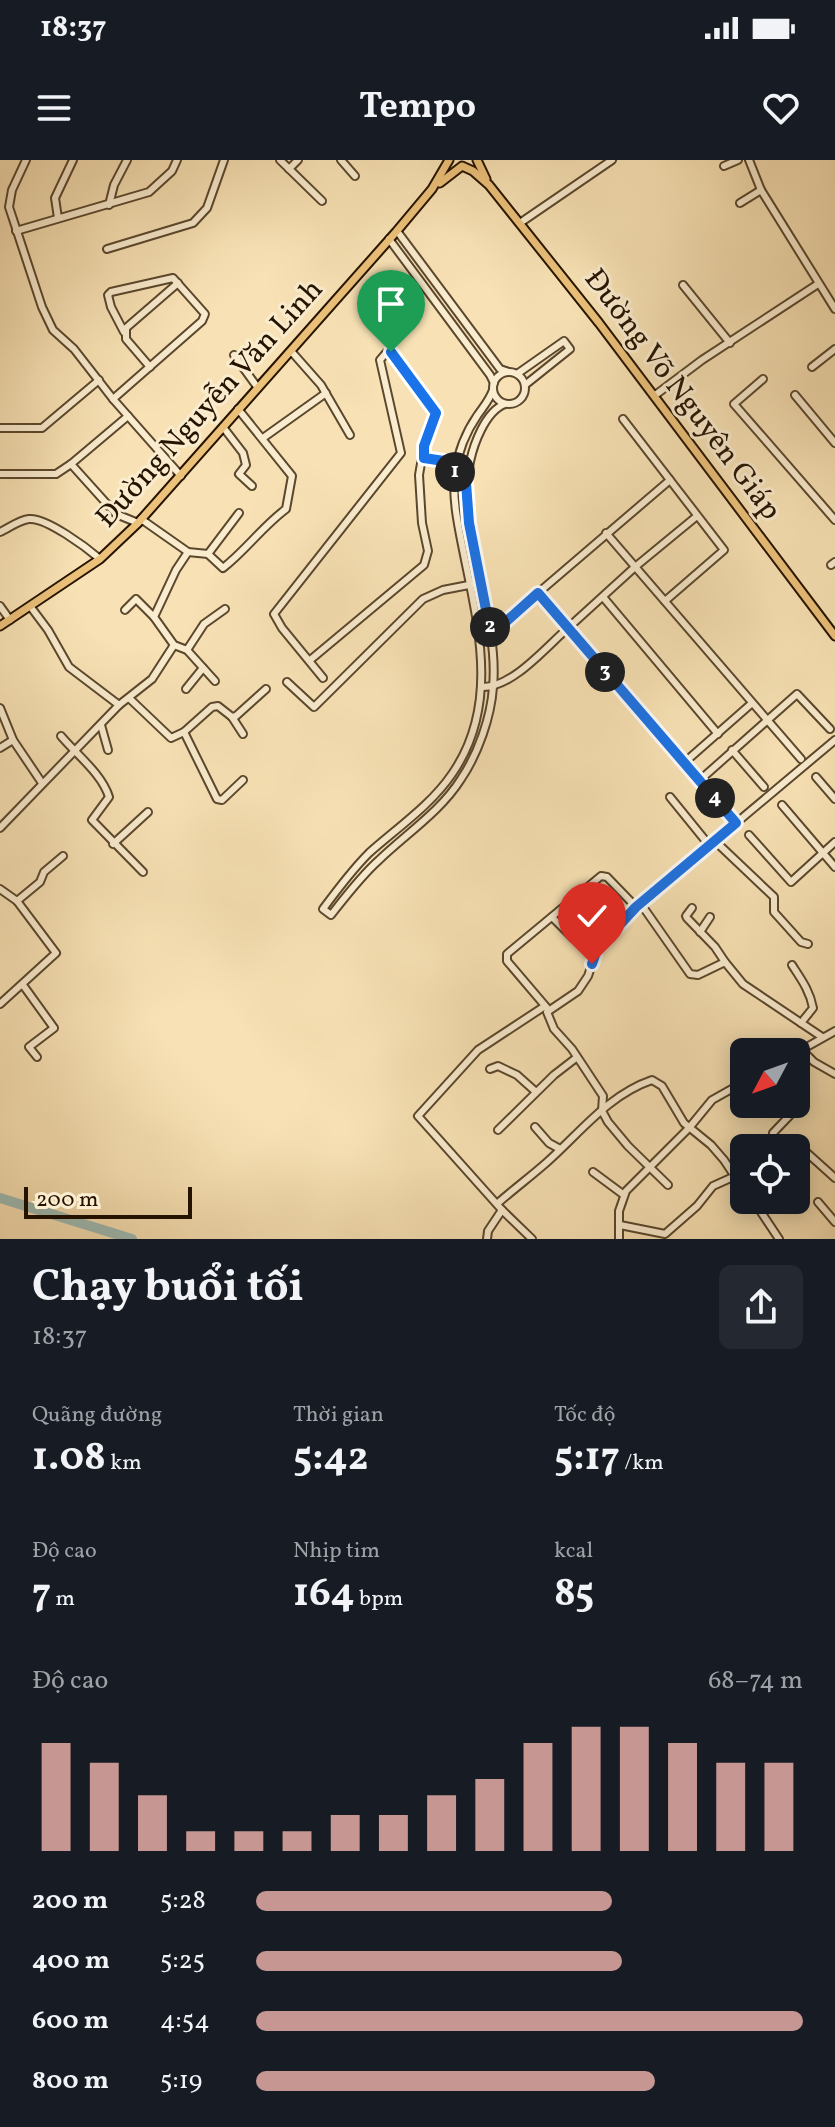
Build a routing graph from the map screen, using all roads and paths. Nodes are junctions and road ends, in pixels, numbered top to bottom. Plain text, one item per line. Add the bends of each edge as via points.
1 (26, 160) edge
2 (73, 160) edge
3 (127, 160) edge
4 (177, 160) edge
5 (224, 160) edge
6 (280, 160) edge
7 (298, 160) edge
8 (341, 160) edge
9 (451, 160) edge
10 (475, 160) edge
11 (612, 160) edge
12 (738, 160) edge
13 (749, 160) edge
14 (462, 166) junction
15 (724, 166) dead end
16 (289, 169) junction
17 (355, 176) dead end
18 (489, 185) junction
19 (432, 189) junction
20 (761, 190) junction
21 (322, 201) dead end
22 (740, 203) dead end
23 (109, 205) junction
24 (58, 218) junction
25 (520, 223) junction
26 (16, 231) junction
27 (397, 231) junction
28 (389, 239) junction
29 (107, 249) dead end
30 (435, 281) junction
31 (178, 283) junction
32 (818, 284) junction
33 (683, 285) dead end
34 (425, 287) junction
35 (835, 309) edge
36 (124, 332) junction
37 (730, 343) junction
38 (835, 349) edge
39 (291, 351) junction
40 (234, 355) dead end
41 (150, 367) junction
42 (812, 367) dead end
43 (513, 373) junction
44 (763, 379) dead end
45 (99, 380) junction
46 (525, 385) junction
47 (493, 387) junction
48 (258, 388) junction
49 (326, 393) junction
50 (795, 395) dead end
51 (654, 396) junction
52 (113, 399) junction
53 (505, 404) junction
54 (238, 409) junction
55 (128, 416) junction
56 (623, 419) dead end
57 (223, 427) junction
58 (0, 428) edge
59 (350, 435) dead end
60 (263, 438) junction
61 (835, 443) edge
62 (424, 458) junction
63 (457, 463) junction
64 (71, 464) junction
65 (0, 474) edge
66 (181, 476) junction
67 (670, 480) junction
68 (455, 482) junction
69 (466, 483) junction
70 (252, 486) dead end
71 (239, 513) dead end
72 (697, 516) junction
73 (835, 520) edge
74 (139, 521) junction
75 (0, 532) edge
76 (606, 533) junction
77 (188, 552) junction
78 (208, 554) junction
79 (100, 559) junction
80 (635, 567) junction
81 (481, 583) junction
82 (470, 585) junction
83 (538, 593) junction
84 (603, 597) junction
85 (665, 601) junction
86 (0, 606) edge
87 (30, 606) junction
88 (225, 609) dead end
89 (125, 610) dead end
90 (154, 617) junction
91 (10, 620) junction
92 (0, 626) edge
93 (568, 628) junction
94 (490, 630) junction
95 (835, 636) edge
96 (174, 645) junction
97 (187, 650) junction
98 (309, 661) junction
99 (203, 668) junction
100 (323, 678) dead end
101 (215, 681) dead end
102 (287, 682) dead end
103 (483, 687) junction
104 (493, 687) junction
105 (186, 689) dead end
106 (266, 689) dead end
107 (129, 698) junction
108 (751, 704) junction
109 (119, 705) junction
110 (0, 708) edge
111 (232, 717) junction
112 (766, 720) junction
113 (101, 725) junction
114 (830, 729) dead end
115 (184, 732) junction
116 (243, 734) dead end
117 (718, 734) junction
118 (61, 736) dead end
119 (13, 740) junction
120 (835, 740) edge
121 (0, 748) edge
122 (108, 750) dead end
123 (732, 750) junction
124 (74, 751) junction
125 (801, 759) dead end
126 (685, 762) junction
127 (816, 777) dead end
128 (243, 780) dead end
129 (700, 780) junction
130 (42, 783) junction
131 (764, 787) dead end
132 (670, 797) dead end
133 (835, 799) edge
134 (782, 805) dead end
135 (148, 812) dead end
136 (736, 823) junction
137 (0, 828) edge
138 (749, 835) dead end
139 (835, 842) edge
140 (712, 843) junction
141 (113, 844) junction
142 (823, 853) junction
143 (63, 856) dead end
144 (835, 867) edge
145 (143, 872) dead end
146 (0, 889) edge
147 (17, 901) junction
148 (639, 905) junction
149 (692, 908) dead end
150 (552, 917) junction
151 (710, 917) dead end
152 (700, 932) junction
153 (573, 938) dead end
154 (808, 944) dead end
155 (725, 962) junction
156 (792, 965) dead end
157 (23, 985) junction
158 (0, 1004) edge
159 (546, 1008) junction
160 (801, 1023) junction
161 (835, 1031) edge
162 (822, 1037) junction
163 (810, 1045) edge
164 (37, 1057) dead end
165 (576, 1058) junction
166 (810, 1059) edge
167 (490, 1069) dead end
168 (835, 1074) edge
169 (730, 1090) edge
170 (536, 1092) junction
171 (602, 1111) junction
172 (787, 1118) edge
173 (535, 1127) dead end
174 (689, 1128) junction
175 (498, 1130) dead end
176 (560, 1149) junction
177 (650, 1169) junction
178 (730, 1171) edge
179 (593, 1172) dead end
180 (730, 1178) edge
181 (835, 1178) edge
182 (668, 1185) dead end
183 (624, 1195) junction
184 (818, 1202) dead end
185 (500, 1206) junction
186 (762, 1214) edge
187 (835, 1222) edge
188 (620, 1225) junction
189 (487, 1239) edge
190 (532, 1239) edge
191 (619, 1239) edge
192 (779, 1239) edge

1 - 26 street via 9,207
2 - 24 street via 55,198
3 - 23 street
4 - 23 street via 149,192
5 - 29 street via 207,208 193,223
6 - 16 street
7 - 16 street
8 - 17 street
9 - 14 main road, Đường Võ Nguyên Giáp
9 - 19 main road, Đường Nguyễn Văn Linh
10 - 14 main road, Đường Nguyễn Văn Linh
10 - 18 main road, Đường Võ Nguyên Giáp
11 - 25 street
12 - 15 street
13 - 20 street
14 - 18 main road, Đường Võ Nguyên Giáp
14 - 19 main road, Đường Nguyễn Văn Linh
16 - 21 street
18 - 25 main road, Đường Võ Nguyên Giáp
19 - 27 main road, Đường Nguyễn Văn Linh
20 - 22 street
20 - 32 street
23 - 24 street
24 - 26 street
25 - 51 main road, Đường Võ Nguyên Giáp
26 - 45 street via 53,330
27 - 28 main road, Đường Nguyễn Văn Linh
27 - 30 street
28 - 34 street
28 - 39 main road, Đường Nguyễn Văn Linh
30 - 34 street
30 - 43 street via 500,369
31 - 36 street
31 - 36 street via 173,278 111,292 108,299
31 - 41 street via 204,318
32 - 35 street
32 - 37 street
33 - 37 street
34 - 47 street via 490,375
36 - 41 street
37 - 51 street
38 - 42 street
39 - 48 main road, Đường Nguyễn Văn Linh
39 - 49 street
40 - 48 street
41 - 52 street
43 - 46 street
43 - 46 street via 564,341 570,349
43 - 47 street via 499,375
44 - 73 street via 734,404
45 - 52 street
45 - 58 street via 42,428
46 - 53 street via 521,399
47 - 53 street
47 - 63 street
48 - 54 main road, Đường Nguyễn Văn Linh
49 - 59 street
49 - 60 street
50 - 61 street
51 - 95 main road, Đường Võ Nguyên Giáp
52 - 55 street
53 - 69 street via 483,426 470,454
54 - 57 main road, Đường Nguyễn Văn Linh
54 - 60 street
55 - 64 street
55 - 66 street
56 - 67 street
57 - 66 main road, Đường Nguyễn Văn Linh
57 - 70 street via 243,453 246,465 239,474
60 - 78 street via 292,476 286,509 223,568
62 - 63 street
62 - 98 street via 419,475 428,551 424,565
62 - 98 street via 436,413 396,356 386,353 380,360 401,453 274,614
63 - 68 street
64 - 65 street via 56,474
64 - 74 street via 116,514
66 - 74 main road, Đường Nguyễn Văn Linh
67 - 72 street
67 - 76 street
68 - 69 street
68 - 82 street
69 - 81 street
71 - 78 street
72 - 80 street
72 - 85 street via 724,550
74 - 77 street
74 - 79 main road, Đường Nguyễn Văn Linh
75 - 79 street via 36,519
76 - 80 street
76 - 83 street
77 - 78 street
77 - 90 street
79 - 87 main road, Đường Nguyễn Văn Linh
80 - 84 street
80 - 85 street
81 - 82 street
81 - 94 street
82 - 102 street via 423,599 314,707
82 - 103 street
83 - 93 street
83 - 94 street
84 - 93 street
84 - 117 street
85 - 108 street
86 - 91 street
87 - 91 main road, Đường Nguyễn Văn Linh
87 - 109 street via 69,667
88 - 97 street via 204,624
89 - 90 street via 136,599
90 - 96 street
91 - 92 main road, Đường Nguyễn Văn Linh
93 - 104 street via 512,678
93 - 126 street
94 - 104 street
96 - 97 street
96 - 107 street via 152,679
97 - 99 street
98 - 100 street
99 - 101 street
99 - 105 street
103 - 104 street
103 - 104 street via 478,714 453,773 341,885 323,909 331,915 375,863 462,779 487,718
106 - 111 street
107 - 109 street
107 - 115 street via 166,736
108 - 112 street
108 - 117 street
109 - 113 street
110 - 119 street
111 - 115 street via 212,707
111 - 116 street
112 - 114 street via 797,694
112 - 123 street
112 - 125 street
113 - 122 street
113 - 124 street
115 - 128 street via 217,799
117 - 126 street
118 - 124 street
119 - 121 street
119 - 130 street
120 - 136 street
123 - 129 street
123 - 131 street
124 - 130 street
124 - 141 street via 108,793 92,820
126 - 129 street
127 - 133 street
129 - 136 street
130 - 137 street
132 - 140 street
134 - 142 street
135 - 141 street
136 - 140 street
138 - 142 street via 791,882
139 - 142 street
140 - 148 street
140 - 154 street via 774,897 774,912
141 - 145 street
142 - 144 street
143 - 147 street
146 - 147 street
147 - 157 street via 56,953
148 - 150 street via 601,876
148 - 155 street via 690,974
148 - 159 street via 597,949 578,991
149 - 152 street via 686,916
150 - 153 street
150 - 159 street via 505,956
151 - 152 street
152 - 155 street
155 - 160 street via 743,984
156 - 160 street via 813,1008
157 - 158 street
157 - 164 street via 54,1028 30,1046
159 - 165 street
159 - 185 street via 478,1050 418,1116
160 - 162 street
161 - 162 street
162 - 163 street
165 - 170 street
165 - 171 street via 603,1096
166 - 168 street
167 - 170 street via 498,1066 517,1075
169 - 174 street via 712,1100
170 - 175 street
171 - 174 street via 634,1086 652,1080 662,1086
171 - 176 street
171 - 177 street
172 - 181 street via 773,1133 773,1142 796,1143
173 - 176 street
174 - 177 street
174 - 178 street
176 - 185 street
177 - 182 street
177 - 183 street
179 - 183 street
180 - 188 street via 713,1186 665,1234
183 - 188 street
184 - 187 street
185 - 189 street
185 - 190 street
186 - 192 street
188 - 191 street

